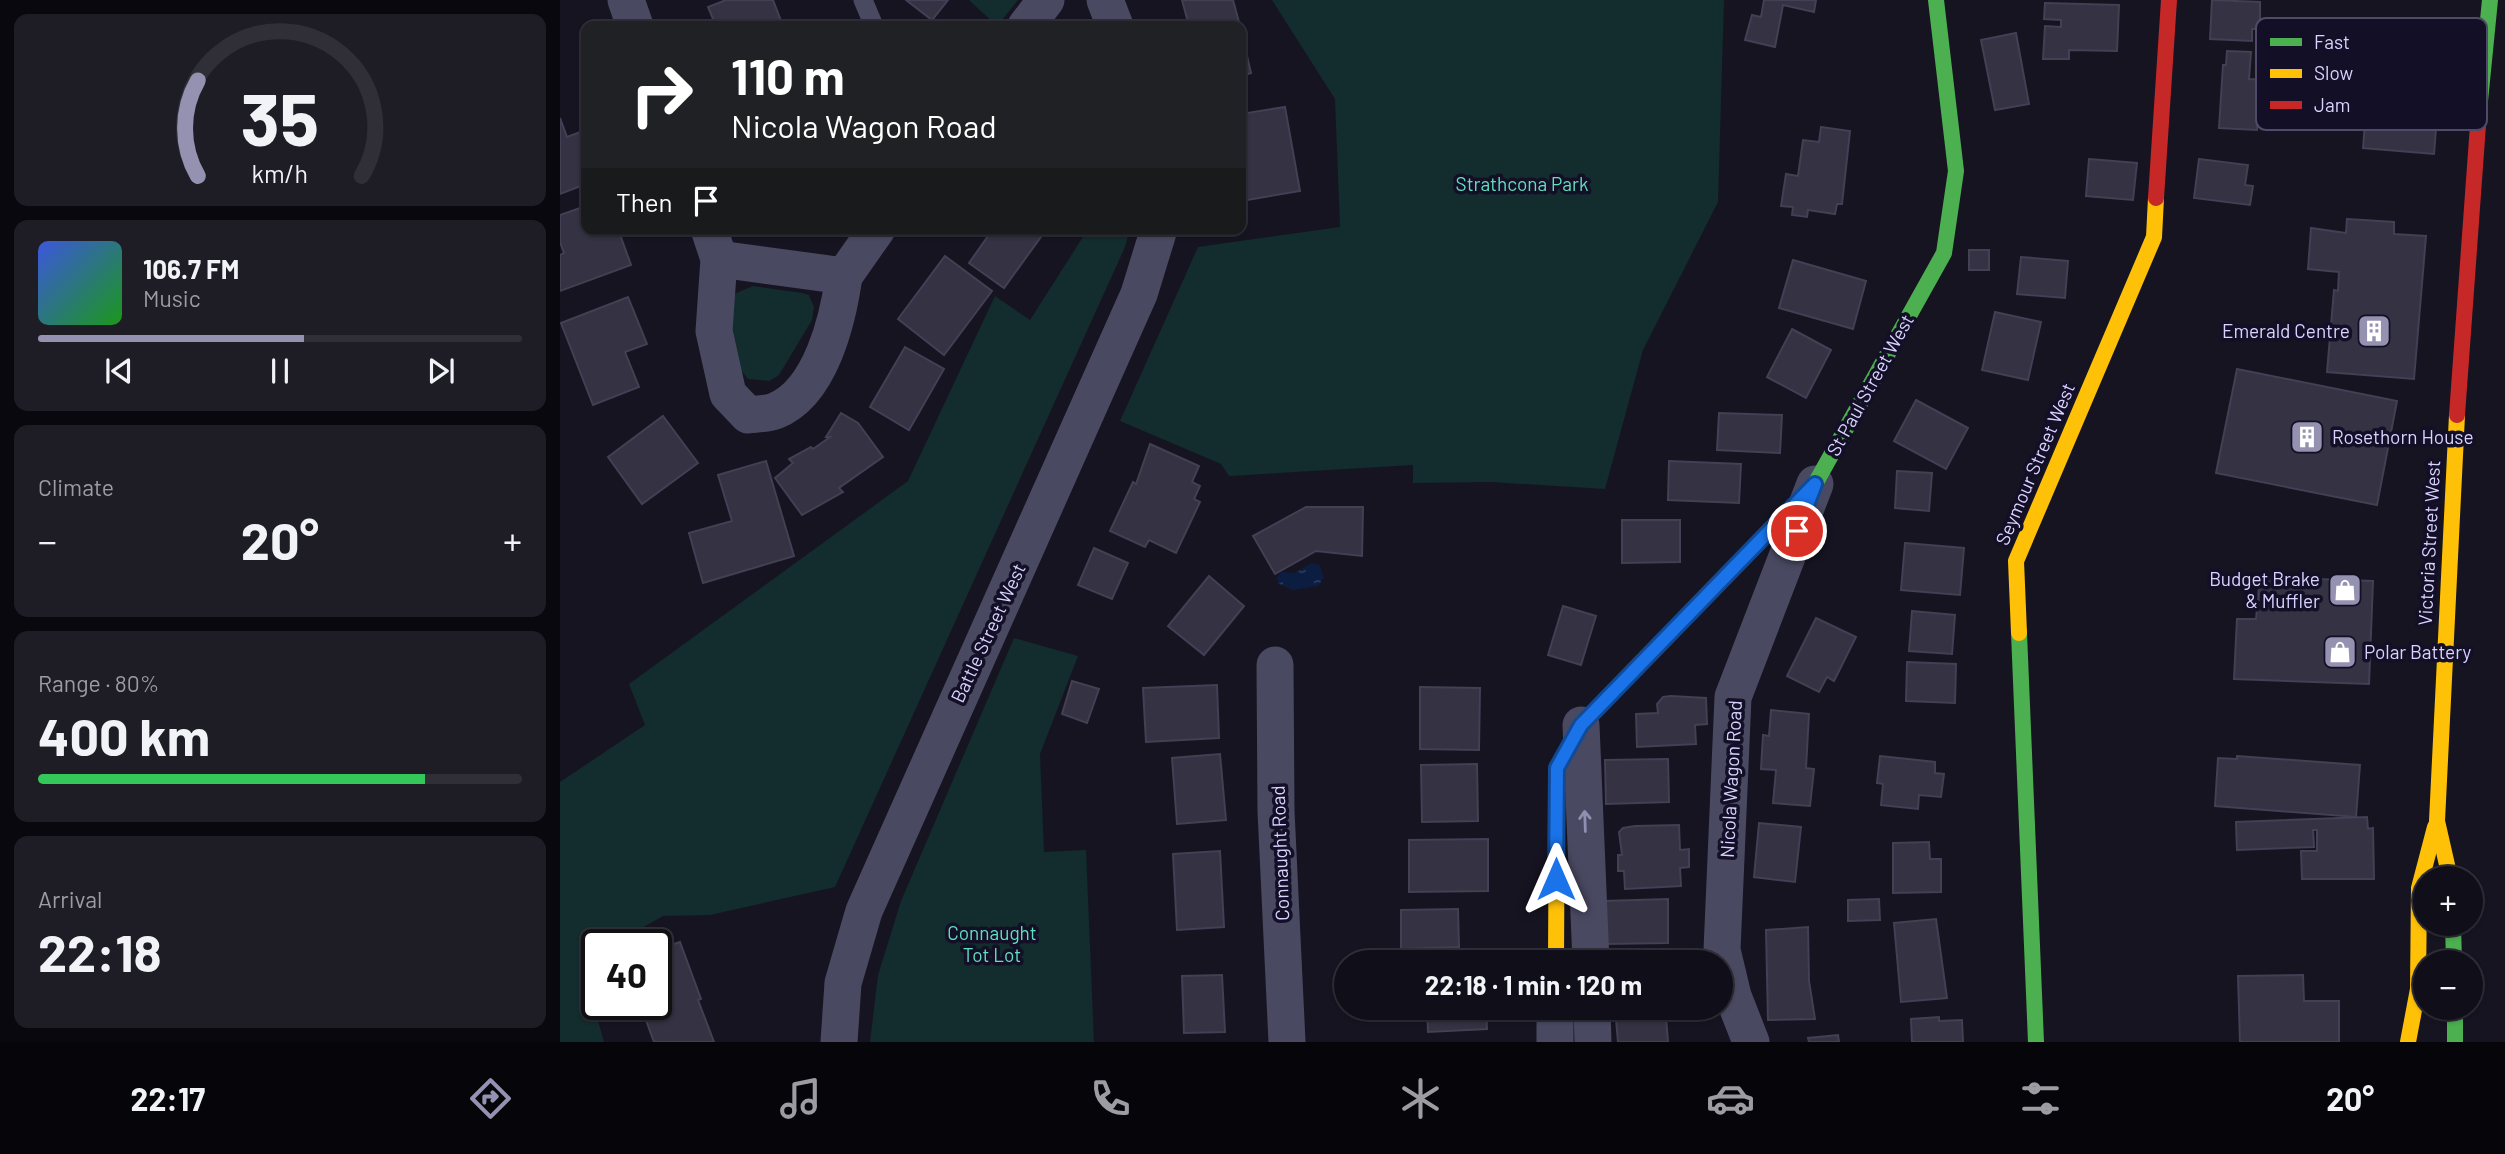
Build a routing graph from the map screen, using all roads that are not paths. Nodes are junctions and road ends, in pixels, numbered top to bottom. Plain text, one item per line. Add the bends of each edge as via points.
1 (626, 0) edge
2 (863, 0) edge
3 (1046, 0) edge
4 (1105, 0) edge
5 (1936, 0) edge
6 (2169, 0) edge
7 (2490, 0) edge
8 (633, 21) edge
9 (872, 21) edge
10 (1030, 21) edge
11 (1113, 21) edge
12 (2487, 29) edge
13 (2477, 130) edge
14 (873, 235) edge
15 (1157, 235) edge
16 (714, 244) edge
17 (844, 276) junction
18 (1815, 484) junction
19 (1275, 665) dead end
20 (1581, 725) junction
21 (2437, 821) junction
22 (2447, 866) edge
23 (1556, 950) edge
24 (1590, 950) edge
25 (1556, 1020) edge
26 (1592, 1020) edge
27 (2455, 1020) edge
28 (839, 1042) edge
29 (1287, 1042) edge
30 (1555, 1042) edge
31 (1593, 1042) edge
32 (1751, 1042) edge
33 (2036, 1042) edge
34 (2408, 1042) edge
35 (2455, 1042) edge

1 - 8 street
2 - 9 lane
3 - 10 street
4 - 11 street
5 - 18 street, St Paul Street West via 1956,171 1944,253
6 - 33 street, Seymour Street West via 2154,237 2016,562
7 - 12 street, Victoria Street West
13 - 21 street, Victoria Street West via 2448,556
14 - 17 street
15 - 28 street, Battle Street West via 1134,307 864,911 843,983
16 - 17 street via 777,265
16 - 17 street via 714,331 728,394 748,415 775,411 810,385 839,312
18 - 20 street, St Paul Street West
18 - 32 street, Nicola Wagon Road via 1733,697 1722,950
19 - 29 street, Connaught Road via 1276,811
20 - 23 street, St Paul Street West via 1557,768
24 -> 20 street
21 - 22 street, Victoria Street West
21 - 34 street via 2419,888 2418,989
25 - 30 street
26 - 31 street
27 - 35 street

